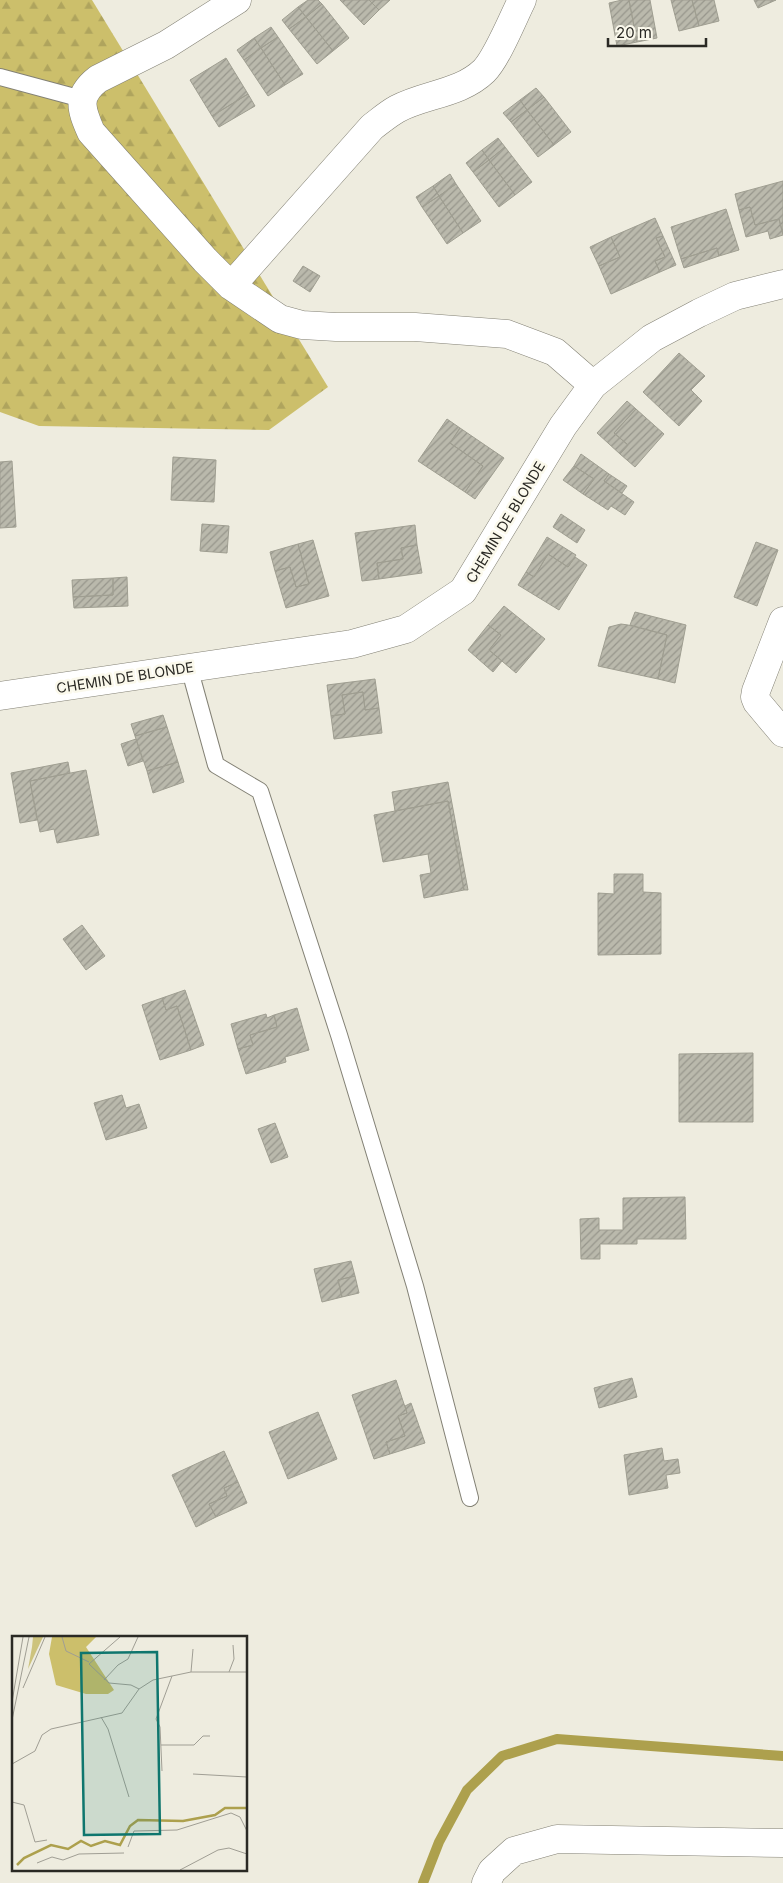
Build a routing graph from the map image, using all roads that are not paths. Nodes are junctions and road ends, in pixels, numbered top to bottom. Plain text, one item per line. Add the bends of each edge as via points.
1 (238, 0) edge
2 (522, 0) edge
3 (0, 77) edge
4 (82, 99) junction
5 (783, 284) edge
6 (231, 286) junction
7 (593, 385) junction
8 (783, 622) edge
9 (190, 667) junction
10 (0, 696) edge
11 (783, 733) edge
12 (470, 1498) dead end
13 (783, 1843) edge
14 (486, 1883) edge

1 - 4 street via 166,45 98,79 88,86
2 - 6 street via 485,70 463,86 397,109 372,127
3 - 4 lane
4 - 6 street via 82,113 91,132
5 - 7 street, CHEMIN DE BLONDE via 735,296 699,312 652,338
6 - 7 street via 280,319 302,325 507,334 555,352
7 - 9 street, CHEMIN DE BLONDE via 563,426 463,590 406,629 352,644
8 - 11 street via 755,697
9 - 10 street, CHEMIN DE BLONDE
9 - 12 lane via 216,765 260,791 413,1277
13 - 14 street via 557,1839 514,1851 492,1871

